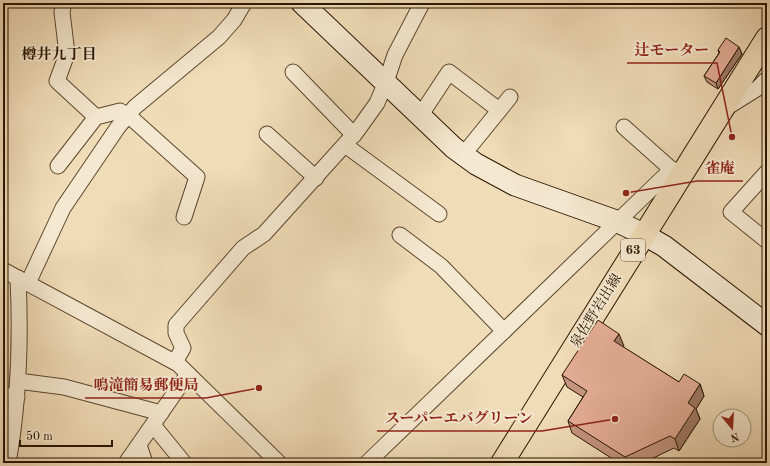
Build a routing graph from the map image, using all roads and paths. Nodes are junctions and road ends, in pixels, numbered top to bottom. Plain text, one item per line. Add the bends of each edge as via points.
1 (64, 3) edge
2 (244, 3) edge
3 (302, 3) edge
4 (422, 3) edge
5 (767, 38) edge
6 (293, 72) dead end
7 (767, 79) edge
8 (386, 82) junction
9 (510, 97) dead end
10 (499, 110) junction
11 (720, 112) junction
12 (128, 115) junction
13 (96, 116) junction
14 (420, 116) junction
15 (624, 128) dead end
16 (267, 134) dead end
17 (349, 140) junction
18 (463, 155) junction
19 (58, 166) dead end
20 (676, 173) junction
21 (766, 177) edge
22 (316, 178) junction
23 (439, 214) dead end
24 (184, 217) dead end
25 (616, 221) junction
26 (643, 234) junction
27 (400, 235) dead end
28 (766, 237) edge
29 (3, 270) edge
30 (23, 280) junction
31 (767, 325) edge
32 (504, 331) junction
33 (175, 362) junction
34 (188, 374) junction
35 (18, 381) junction
36 (10, 396) edge
37 (157, 419) junction
38 (138, 445) junction
39 (8, 463) edge
40 (126, 463) edge
41 (145, 463) edge
42 (184, 463) edge
43 (279, 463) edge
44 (367, 463) edge
45 (502, 463) edge

1 - 13 street via 62,12 67,54 57,81
2 - 12 street via 234,20 219,37
3 - 8 street
4 - 8 street via 395,55
5 - 11 main road, 泉佐野岩出線 / 63
6 - 17 street
7 - 11 street via 758,88
8 - 14 street
8 - 17 street via 377,103
9 - 10 street
10 - 14 street via 449,72
10 - 18 street
11 - 20 main road, 泉佐野岩出線 / 63
12 - 13 street via 120,111
12 - 24 street via 197,177
12 - 30 street via 63,208
13 - 19 street
14 - 18 street
15 - 20 street
16 - 22 street
17 - 22 street
17 - 23 street
18 - 25 street via 516,185
20 - 25 street
20 - 26 main road, 泉佐野岩出線 / 63
21 - 28 street via 731,212
22 - 33 street via 264,234 243,248 176,326 176,333 183,348
25 - 26 street
25 - 32 street
26 - 31 street via 664,246
26 - 45 main road, 泉佐野岩出線 / 63
27 - 32 street via 441,266
29 - 30 street
30 - 33 street
30 - 35 street
32 - 44 street
33 - 34 street
34 - 37 street
34 - 43 street
35 - 36 street
35 - 37 street via 64,387
36 - 39 street via 15,427
37 - 38 street
37 - 42 street
38 - 40 street
38 - 41 street

